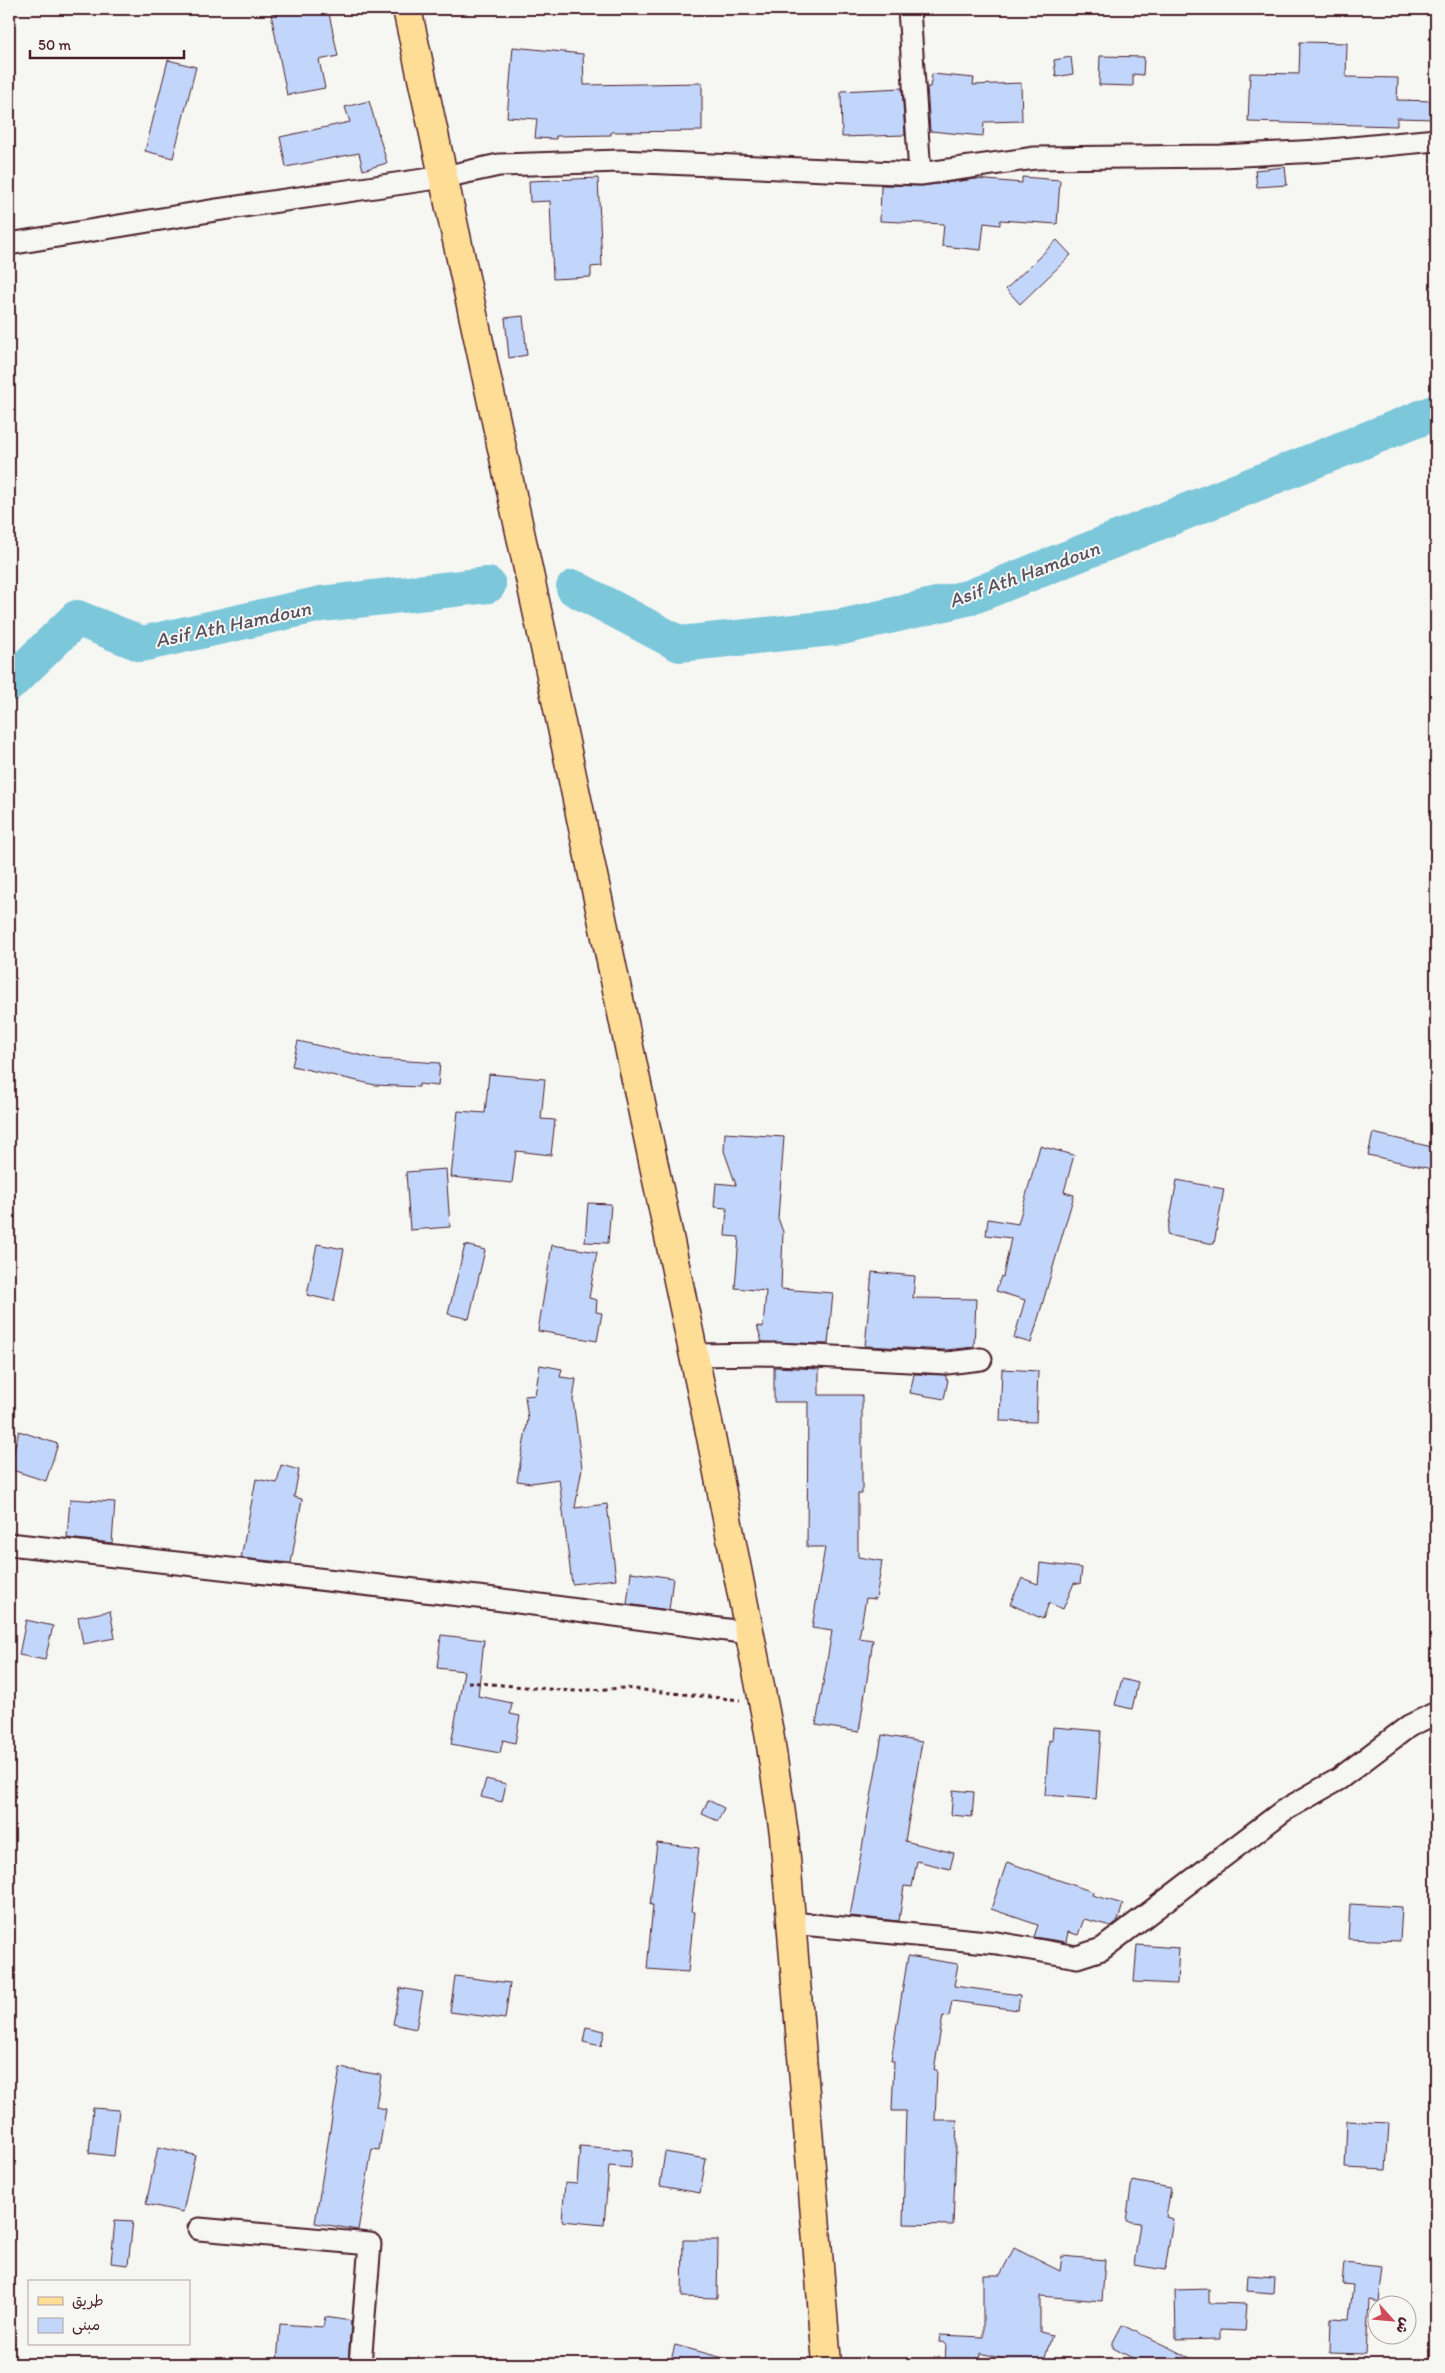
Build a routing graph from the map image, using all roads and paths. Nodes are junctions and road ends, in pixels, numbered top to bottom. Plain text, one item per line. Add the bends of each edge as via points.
1 (407, 9) edge
2 (909, 9) edge
3 (1436, 140) edge
4 (920, 174) junction
5 (444, 177) junction
6 (9, 244) edge
7 (694, 1355) junction
8 (981, 1359) dead end
9 (9, 1544) edge
10 (749, 1633) junction
11 (468, 1682) dead end
12 (763, 1703) junction
13 (1436, 1713) edge
14 (792, 1923) junction
15 (199, 2229) dead end
16 (360, 2364) edge
17 (827, 2364) edge

1 - 5 main road
2 - 4 street
3 - 4 street via 1221,156 1035,158
4 - 5 street via 620,161 499,165
5 - 6 street
5 - 7 main road
7 - 8 street via 777,1354 947,1363
7 - 10 main road
9 - 10 street via 505,1600
10 - 12 main road
11 - 12 path via 571,1691 624,1688
12 - 14 main road via 784,1834
13 - 14 street via 1409,1726 1339,1779 1283,1811 1102,1949 1077,1957 997,1943
14 - 17 main road
15 - 16 street via 370,2244

